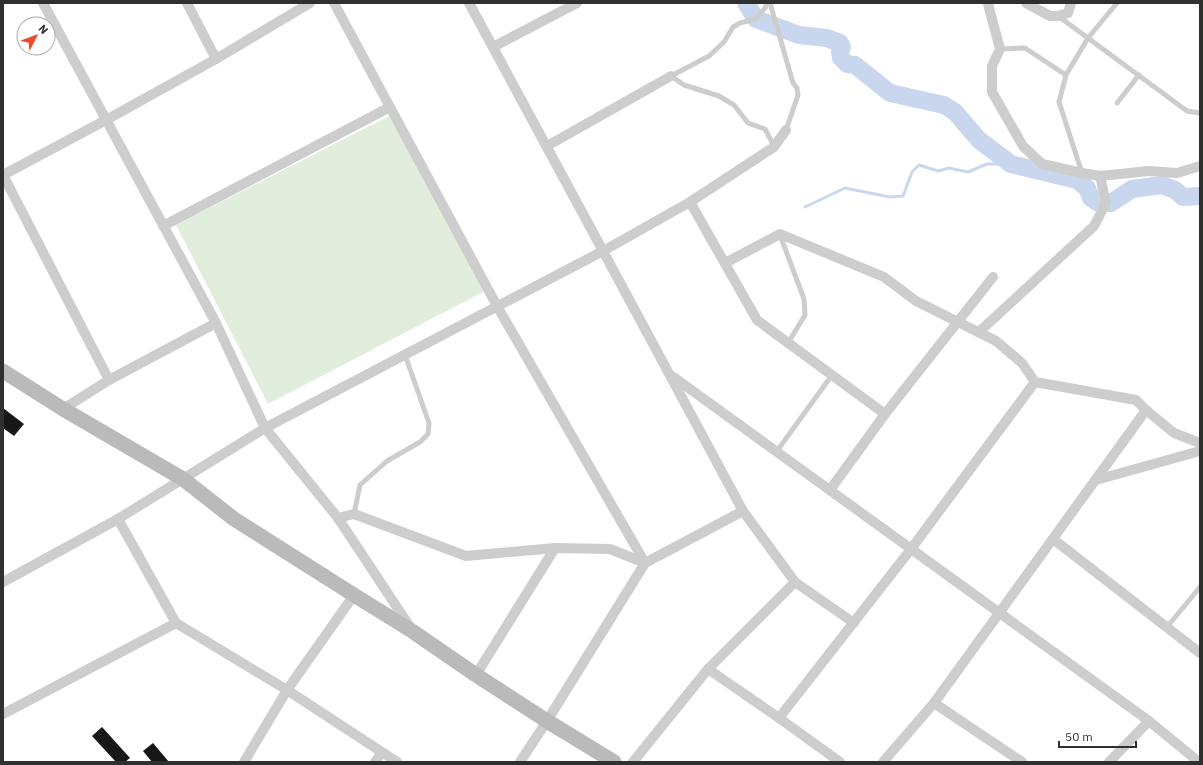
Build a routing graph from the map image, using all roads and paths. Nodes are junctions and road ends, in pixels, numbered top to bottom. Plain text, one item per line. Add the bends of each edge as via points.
1 (43, 3) edge
2 (187, 3) edge
3 (310, 3) edge
4 (334, 3) edge
5 (469, 3) edge
6 (577, 3) edge
7 (767, 3) edge
8 (770, 3) edge
9 (989, 3) edge
10 (1026, 3) edge
11 (1071, 3) edge
12 (1117, 3) edge
13 (1058, 16) junction
14 (1088, 38) junction
15 (493, 47) junction
16 (1000, 49) junction
17 (216, 59) junction
18 (1066, 74) junction
19 (1139, 75) junction
20 (671, 76) junction
21 (1117, 103) dead end
22 (390, 107) junction
23 (1200, 113) edge
24 (106, 120) junction
25 (786, 130) joint
26 (547, 146) junction
27 (774, 147) junction
28 (1200, 166) edge
29 (1082, 173) junction
30 (3, 175) edge
31 (1100, 176) junction
32 (690, 202) junction
33 (163, 226) junction
34 (780, 234) junction
35 (604, 251) junction
36 (725, 263) junction
37 (993, 277) dead end
38 (497, 306) junction
39 (958, 321) junction
40 (216, 323) junction
41 (979, 332) junction
42 (788, 343) junction
43 (405, 355) junction
44 (3, 371) edge
45 (670, 375) junction
46 (832, 375) junction
47 (109, 380) junction
48 (1035, 382) junction
49 (63, 409) junction
50 (1146, 410) junction
51 (884, 414) junction
52 (265, 428) junction
53 (1200, 443) edge
54 (1200, 450) edge
55 (777, 451) junction
56 (183, 479) junction
57 (1096, 480) junction
58 (830, 490) junction
59 (743, 511) junction
60 (354, 514) junction
61 (338, 518) junction
62 (118, 519) junction
63 (1053, 539) junction
64 (555, 548) junction
65 (911, 549) junction
66 (645, 563) junction
67 (3, 582) edge
68 (795, 582) junction
69 (1200, 587) edge
70 (354, 595) junction
71 (999, 613) junction
72 (854, 622) junction
73 (176, 623) junction
74 (1167, 627) junction
75 (412, 631) junction
76 (1200, 653) edge
77 (708, 669) junction
78 (476, 675) junction
79 (287, 690) junction
80 (934, 703) junction
81 (3, 714) edge
82 (779, 718) junction
83 (547, 721) junction
84 (1149, 722) junction
85 (382, 752) junction
86 (244, 762) edge
87 (375, 762) edge
88 (397, 762) edge
89 (520, 762) edge
90 (614, 762) edge
91 (633, 762) edge
92 (840, 762) edge
93 (883, 762) edge
94 (1022, 762) edge
95 (1109, 762) edge
96 (1200, 762) edge

1 - 24 street
2 - 17 street
3 - 17 street
4 - 22 street
5 - 15 street
6 - 15 street
7 - 20 lane via 756,19 733,27 724,42 709,56
8 - 25 lane via 798,94
9 - 16 street
10 - 13 street via 1050,16
11 - 13 street via 1068,13
12 - 14 lane
13 - 14 lane
14 - 18 lane
14 - 19 lane
15 - 26 street
16 - 18 lane via 1026,48
16 - 29 street via 992,66 992,92 1023,146 1042,164
17 - 24 street
18 - 29 lane via 1059,102
19 - 21 lane
19 - 23 lane via 1187,111
20 - 26 street
20 - 27 lane via 734,105 748,123 764,129
22 - 33 street
22 - 38 street
24 - 30 street
24 - 33 street
25 - 27 street
26 - 35 street
27 - 32 street
28 - 31 street via 1177,173 1149,171
29 - 31 street
30 - 47 street
31 - 41 street via 1106,203 1094,226
32 - 35 street
32 - 36 street
33 - 40 street
34 - 36 street
34 - 39 street via 884,277 916,301
34 - 42 lane via 804,299 805,315
35 - 38 street
35 - 45 street
36 - 42 street via 758,320
37 - 39 street
38 - 43 street
38 - 66 street
39 - 41 street
39 - 51 street
40 - 47 street
40 - 52 street
41 - 48 street via 996,341 1022,363
42 - 46 street
43 - 52 street
43 - 60 lane via 429,423 428,434 420,442 387,461 360,485
44 - 49 main road
45 - 55 street
45 - 59 street
46 - 51 street
46 - 55 lane
47 - 49 street
48 - 50 street via 1136,400
48 - 65 street
49 - 56 main road
50 - 53 street via 1174,433
50 - 57 street
51 - 58 street
52 - 56 street
52 - 61 street
54 - 57 street
55 - 58 street
56 - 62 street
56 - 70 main road via 234,518
57 - 63 street
58 - 65 street
59 - 66 street
59 - 68 street
60 - 61 street
60 - 64 street via 466,556
61 - 75 street
62 - 67 street
62 - 73 street
63 - 71 street
63 - 74 street
64 - 66 street via 610,549
64 - 78 street
65 - 71 street
65 - 72 street
66 - 83 street
68 - 72 street
68 - 77 street
69 - 74 lane
70 - 75 main road
70 - 79 street
71 - 80 street
71 - 84 street
72 - 82 street
73 - 79 street
73 - 81 street
74 - 76 street
75 - 78 main road
77 - 82 street
77 - 91 street
78 - 83 main road
79 - 85 street
79 - 86 street
80 - 93 street
80 - 94 street
82 - 92 street
83 - 89 street
83 - 90 main road
84 - 95 street
84 - 96 street
85 - 87 street
85 - 88 street

